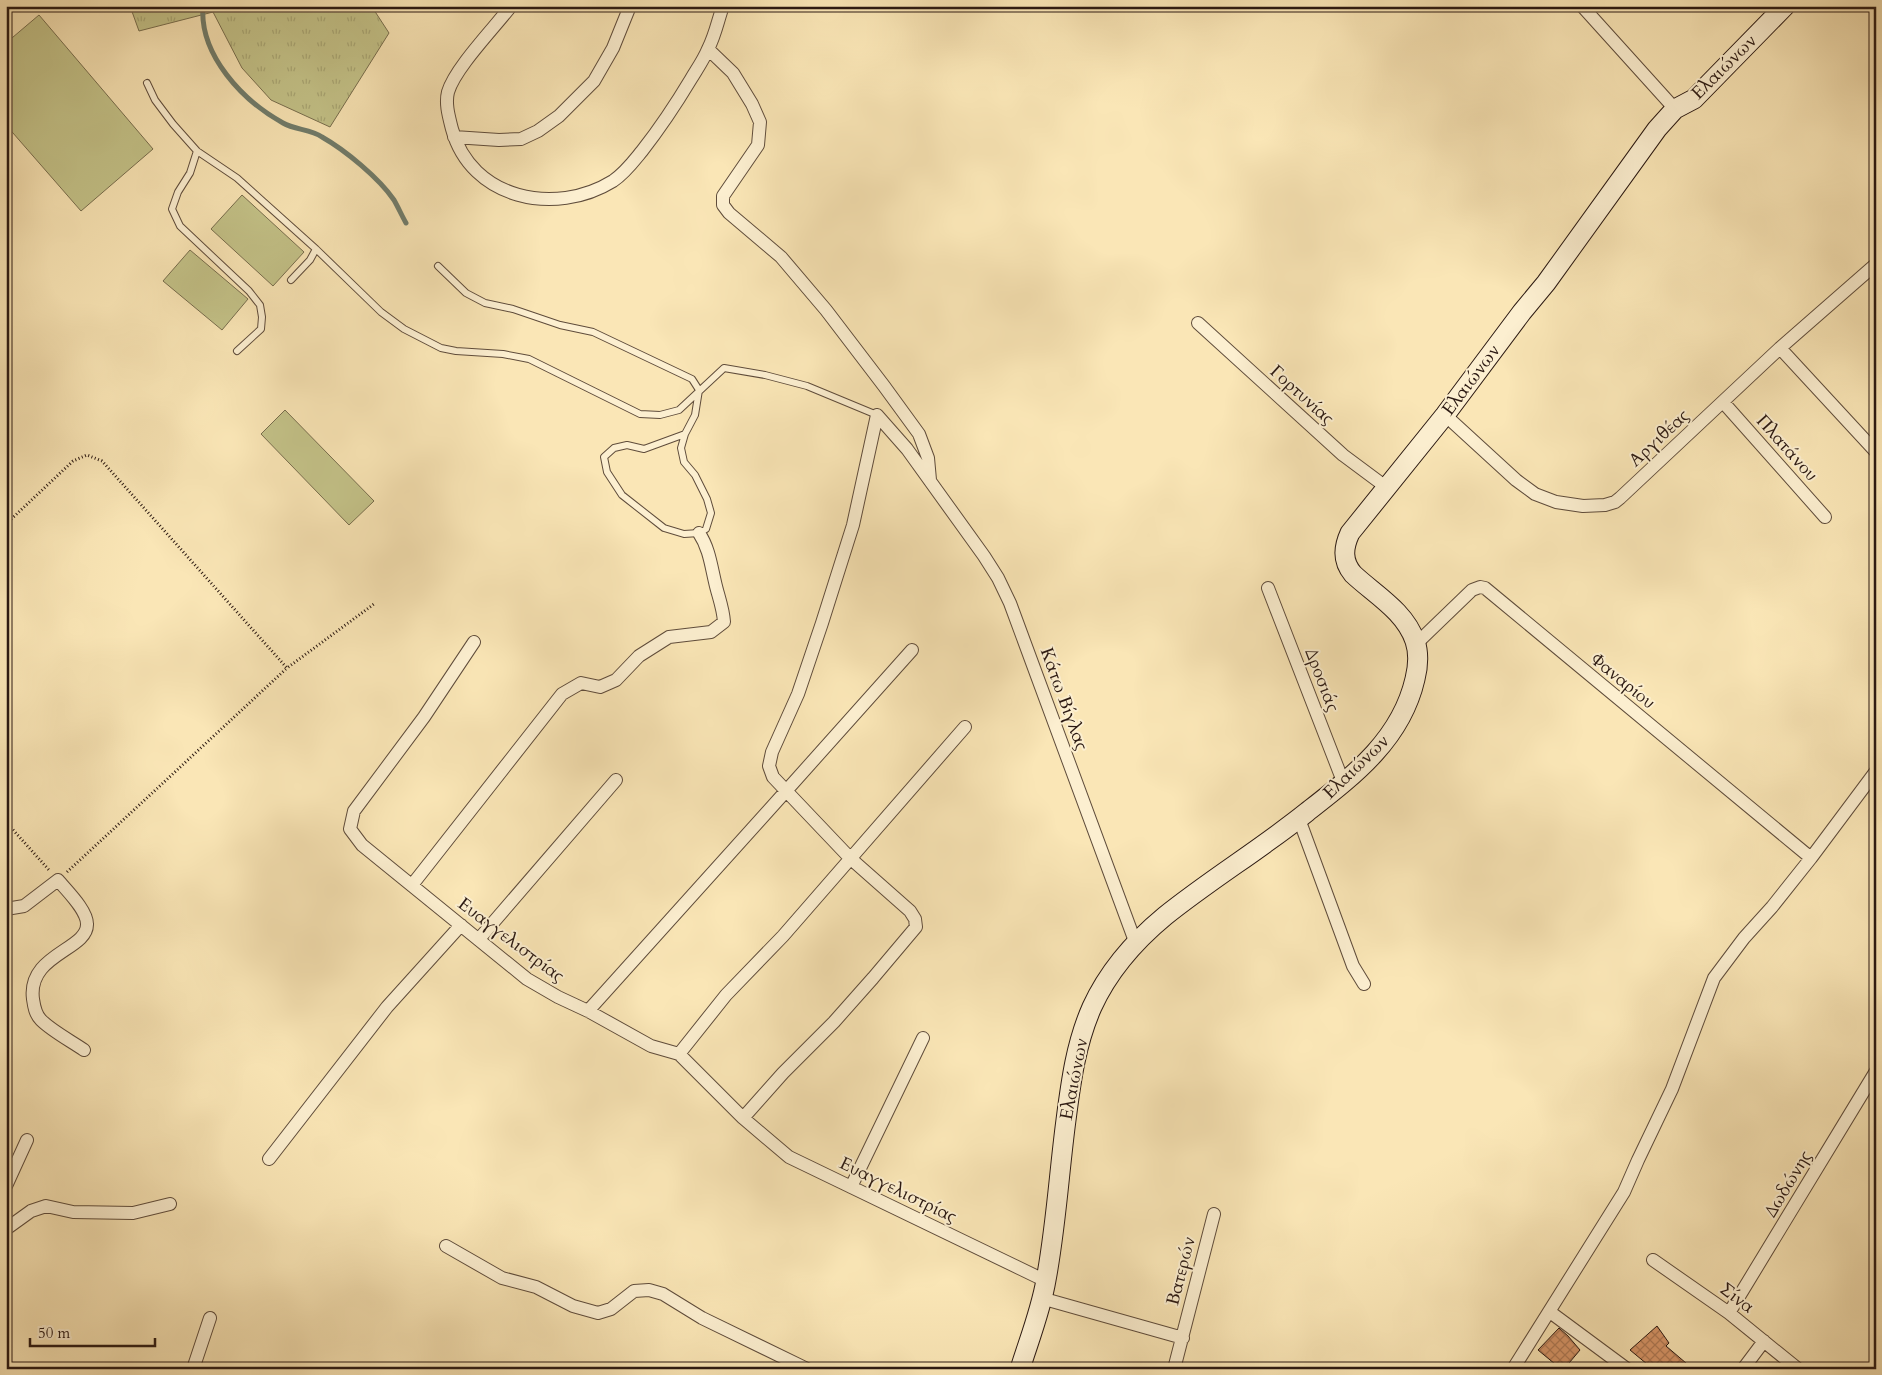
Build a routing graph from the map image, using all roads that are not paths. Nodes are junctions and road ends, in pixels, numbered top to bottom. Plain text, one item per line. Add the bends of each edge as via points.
1 (511, 6) edge
2 (630, 6) edge
3 (723, 6) edge
4 (1582, 6) edge
5 (1785, 6) edge
6 (708, 49) junction
7 (147, 83) dead end
8 (1674, 109) junction
9 (454, 136) junction
10 (197, 151) junction
11 (316, 249) junction
12 (1876, 264) edge
13 (438, 266) dead end
14 (291, 280) dead end
15 (1198, 323) dead end
16 (1780, 348) junction
17 (237, 351) dead end
18 (699, 390) junction
19 (1723, 402) junction
20 (1445, 415) junction
21 (877, 416) junction
22 (686, 434) junction
23 (1876, 452) edge
24 (930, 481) junction
25 (1386, 487) junction
26 (1825, 517) dead end
27 (699, 533) junction
28 (1268, 588) dead end
29 (474, 642) dead end
30 (1416, 644) junction
31 (912, 650) dead end
32 (965, 727) dead end
33 (1876, 771) edge
34 (616, 780) dead end
35 (1344, 784) junction
36 (786, 791) junction
37 (1299, 819) junction
38 (850, 858) junction
39 (1810, 858) junction
40 (412, 885) junction
41 (6, 909) edge
42 (461, 925) junction
43 (479, 939) junction
44 (1136, 944) junction
45 (1364, 984) dead end
46 (588, 1011) junction
47 (923, 1038) dead end
48 (84, 1050) dead end
49 (679, 1054) junction
50 (1876, 1072) edge
51 (743, 1118) junction
52 (27, 1140) dead end
53 (269, 1159) dead end
54 (6, 1186) edge
55 (851, 1187) junction
56 (170, 1204) dead end
57 (1214, 1214) dead end
58 (6, 1229) edge
59 (446, 1246) dead end
60 (1653, 1260) dead end
61 (1044, 1290) junction
62 (1550, 1312) junction
63 (1729, 1313) junction
64 (210, 1318) dead end
65 (1183, 1338) junction
66 (1764, 1341) junction
67 (193, 1369) edge
68 (807, 1369) edge
69 (1020, 1369) edge
70 (1174, 1369) edge
71 (1513, 1369) edge
72 (1626, 1369) edge
73 (1744, 1369) edge
74 (1798, 1369) edge

1 - 9 street via 454,78 448,93 448,113
2 - 9 street via 613,48 594,81 559,116 521,139
3 - 6 street
4 - 8 street
5 - 8 main road, Ελαιώνων via 1694,99
6 - 9 street via 666,120 627,170 603,187 578,196 547,200 525,197 498,186 471,167
6 - 24 street via 733,74 760,122 758,145 723,196 723,206 781,257 884,386 919,434 928,458
7 - 10 lane via 164,112
8 - 20 main road, Ελαιώνων
10 - 11 lane via 238,178
10 - 17 lane via 172,209 180,226 260,305 261,329
11 - 14 lane
11 - 18 lane via 381,312 404,329 441,348 529,359 640,414 660,415 679,410
12 - 16 street, Αργιθέας
13 - 18 lane via 466,293 485,303 593,332 692,379
15 - 25 street, Γορτυνίας via 1343,456
16 - 19 street, Αργιθέας
16 - 23 street
18 - 21 lane via 724,368 806,386
18 - 22 lane via 695,415
19 - 20 street, Αργιθέας via 1620,498 1599,506 1563,503 1535,494
19 - 26 street, Πλατάνου
20 - 25 main road, Ελαιώνων
21 - 24 street, Κάτω Βίγλας
21 - 36 street via 853,525 798,694 772,752 769,766 773,777
22 - 27 lane via 681,448 684,462 695,475 711,513 706,529
22 - 27 lane via 644,449 628,445 614,448 604,457 607,472 622,495 664,528 684,534
24 - 44 street, Κάτω Βίγλας via 984,556 1010,603
25 - 30 main road, Ελαιώνων via 1350,533 1345,546 1345,561 1353,574 1397,613
27 - 40 street via 707,545 724,622 711,632 669,637 639,656 616,680 600,687 581,683 562,694
28 - 35 street, Δροσιάς
29 - 40 street, Ευαγγελιστρίας via 354,811 350,829 362,845
30 - 35 main road, Ελαιώνων via 1417,674 1402,715 1384,742
30 - 39 street, Φαναρίου via 1472,590 1485,588
31 - 36 street
32 - 38 street
33 - 39 street
34 - 43 street
35 - 37 main road, Ελαιώνων
36 - 38 street
36 - 46 street
37 - 44 main road, Ελαιώνων via 1165,916
37 - 45 street via 1353,966
38 - 49 street via 783,936 726,995
38 - 51 street via 910,911 916,927 866,986
39 - 62 street via 1714,978 1672,1089 1624,1192
40 - 42 street, Ευαγγελιστρίας
41 - 48 street via 24,906 58,880 86,917 88,926 83,936 46,964 31,988 40,1020
42 - 43 street, Ευαγγελιστρίας
42 - 53 street via 387,1007
43 - 46 street, Ευαγγελιστρίας via 528,979
44 - 61 main road, Ελαιώνων via 1099,993 1077,1049
46 - 49 street, Ευαγγελιστρίας via 651,1046
47 - 55 street
49 - 51 street, Ευαγγελιστρίας
50 - 63 street, Δωδώνης
51 - 55 street, Ευαγγελιστρίας via 789,1157
52 - 54 street
55 - 61 street, Ευαγγελιστρίας
56 - 58 street via 133,1213 73,1212 46,1206 30,1211
57 - 65 street, Βατερών
59 - 68 street via 502,1278 536,1287 573,1306 598,1313 611,1309 634,1291 649,1290 663,1294 702,1318
60 - 63 street, Σίνα
61 - 65 street, Ευαγγελιστρίας
61 - 69 main road, Ελαιώνων
62 - 71 street
62 - 72 street
63 - 66 street, Σίνα
64 - 67 street
65 - 70 street, Βατερών
66 - 73 street
66 - 74 street, Σίνα

